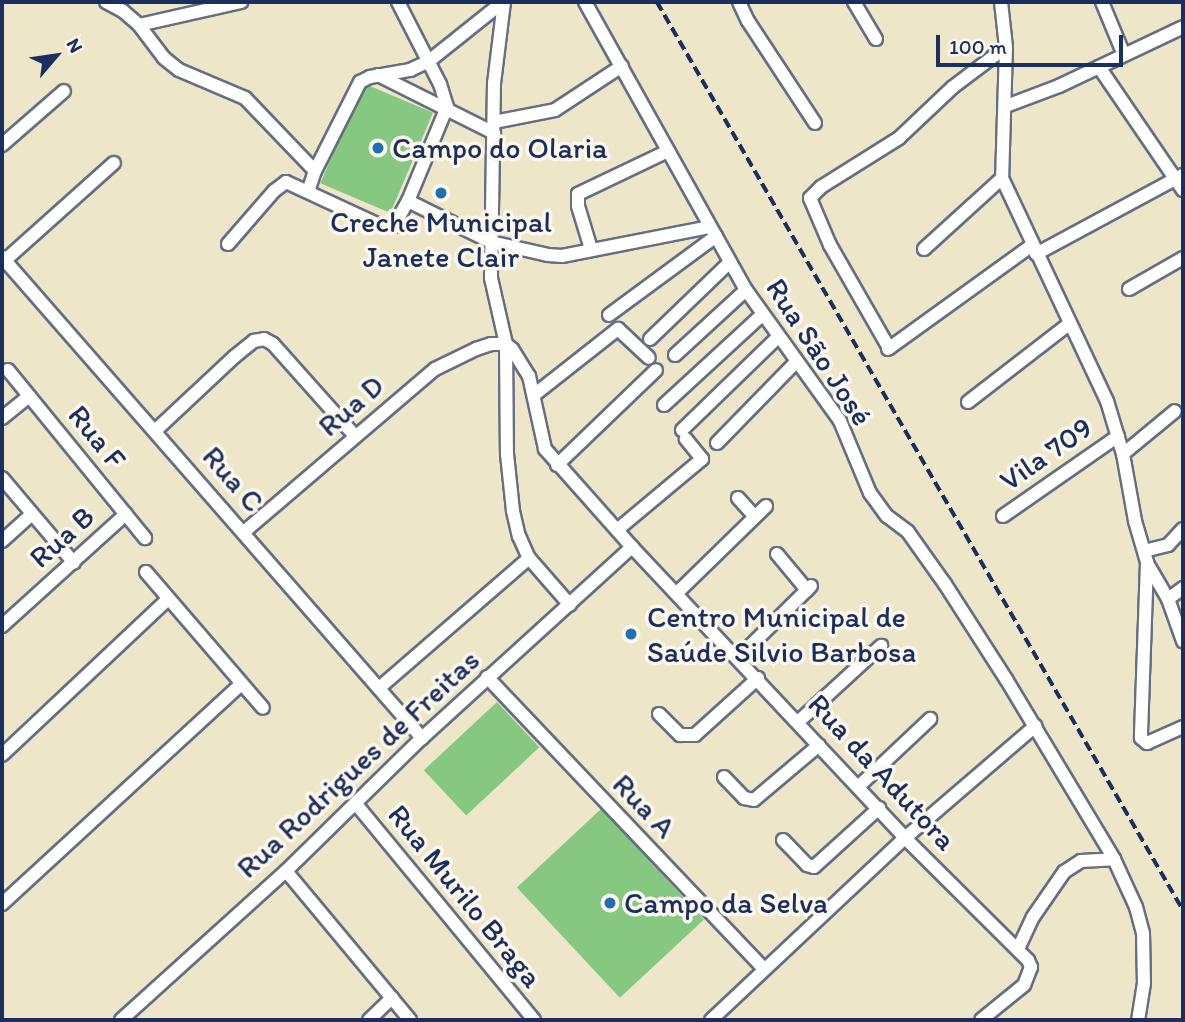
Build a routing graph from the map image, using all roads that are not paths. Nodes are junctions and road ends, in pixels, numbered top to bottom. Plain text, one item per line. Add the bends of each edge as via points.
1 (106, 2) edge
2 (241, 2) edge
3 (398, 2) edge
4 (503, 2) edge
5 (585, 2) edge
6 (739, 2) edge
7 (854, 2) edge
8 (1001, 2) edge
9 (1102, 2) edge
10 (139, 25) junction
11 (1183, 27) edge
12 (876, 38) dead end
13 (1006, 47) junction
14 (1124, 55) junction
15 (429, 61) junction
16 (622, 66) junction
17 (1099, 67) junction
18 (378, 75) junction
19 (64, 91) dead end
20 (1006, 106) junction
21 (447, 107) junction
22 (815, 122) dead end
23 (494, 128) junction
24 (2, 145) edge
25 (668, 152) junction
26 (114, 163) dead end
27 (315, 171) junction
28 (1002, 177) junction
29 (1179, 177) edge
30 (1183, 190) edge
31 (308, 192) junction
32 (408, 201) junction
33 (713, 232) junction
34 (491, 242) junction
35 (228, 244) dead end
36 (591, 249) junction
37 (924, 249) dead end
38 (1034, 249) junction
39 (1183, 258) edge
40 (3, 260) edge
41 (730, 262) junction
42 (1129, 289) dead end
43 (747, 290) junction
44 (609, 315) dead end
45 (762, 315) junction
46 (1069, 324) junction
47 (778, 337) junction
48 (650, 339) dead end
49 (506, 344) junction
50 (675, 355) dead end
51 (649, 358) dead end
52 (796, 362) junction
53 (8, 370) dead end
54 (656, 370) dead end
55 (534, 395) junction
56 (29, 396) junction
57 (968, 402) dead end
58 (664, 405) dead end
59 (1175, 411) dead end
60 (2, 418) edge
61 (156, 430) junction
62 (355, 436) junction
63 (1118, 436) junction
64 (717, 443) dead end
65 (1123, 454) junction
66 (557, 465) junction
67 (2, 478) edge
68 (738, 498) dead end
69 (766, 506) dead end
70 (32, 514) junction
71 (126, 514) junction
72 (1003, 516) dead end
73 (755, 517) junction
74 (1183, 529) edge
75 (617, 530) junction
76 (244, 532) junction
77 (145, 537) dead end
78 (2, 541) edge
79 (632, 547) junction
80 (777, 554) dead end
81 (1145, 557) junction
82 (529, 558) junction
83 (74, 563) junction
84 (146, 572) dead end
85 (1183, 589) edge
86 (678, 592) junction
87 (168, 599) junction
88 (1168, 599) junction
89 (570, 605) junction
90 (2, 626) edge
91 (1183, 641) edge
92 (881, 646) dead end
93 (738, 657) junction
94 (487, 677) junction
95 (758, 678) junction
96 (241, 684) junction
97 (379, 688) junction
98 (263, 708) dead end
99 (659, 714) dead end
100 (930, 719) dead end
101 (798, 722) junction
102 (1035, 726) junction
103 (1183, 727) edge
104 (422, 738) junction
105 (819, 745) junction
106 (2, 755) edge
107 (724, 777) dead end
108 (859, 786) junction
109 (356, 804) junction
110 (879, 808) junction
111 (905, 838) junction
112 (783, 840) dead end
113 (1114, 859) junction
114 (286, 871) junction
115 (4, 896) edge
116 (1018, 949) junction
117 (764, 969) junction
118 (392, 998) junction
119 (121, 1020) edge
120 (369, 1020) edge
121 (410, 1020) edge
122 (534, 1020) edge
123 (711, 1020) edge
124 (981, 1020) edge
125 (1138, 1020) edge

1 - 10 street
2 - 10 street
3 - 15 street
4 - 15 street
4 - 23 street, Rua da Adutora
5 - 16 street, Rua São José
6 - 22 street
7 - 12 street
8 - 13 street
9 - 14 street
10 - 27 street via 179,70 245,97
11 - 14 street
13 - 20 street
13 - 38 street via 953,87 899,138 811,195 812,208 889,348
14 - 17 street
15 - 18 street via 410,70
15 - 21 street
16 - 23 street via 555,110
16 - 25 street, Rua São José
17 - 20 street
17 - 29 street
18 - 21 street
18 - 27 street via 364,79 354,90
19 - 24 street
20 - 28 street
21 - 23 street
21 - 32 street
23 - 34 street, Rua da Adutora
25 - 33 street, Rua São José
25 - 36 street via 578,194
26 - 40 street
27 - 31 street
28 - 37 street
28 - 38 street
29 - 30 street
29 - 38 street
31 - 32 street via 386,227 398,222
31 - 35 street via 291,183 281,184
32 - 34 street
33 - 36 street
33 - 41 street, Rua São José
33 - 44 street
34 - 36 street via 562,256
34 - 49 street, Rua da Adutora via 491,278
38 - 46 street
39 - 42 street
40 - 61 street, Rua C
41 - 43 street, Rua São José
41 - 48 street
43 - 45 street, Rua São José
43 - 50 street
45 - 47 street, Rua São José
45 - 58 street
46 - 57 street
46 - 63 street via 1099,382
47 - 52 street, Rua São José
47 - 75 street via 684,435 702,458
49 - 55 street, Rua da Adutora via 522,362
49 - 62 street, Rua D via 476,349 435,369
49 - 82 street via 513,511
51 - 55 street via 618,329
52 - 64 street
52 - 102 street, Rua São José via 840,421 862,481 878,506 908,532 932,565
53 - 56 street, Rua F
54 - 66 street
55 - 66 street, Rua da Adutora via 541,439
56 - 60 street
56 - 71 street, Rua F
59 - 65 street
61 - 62 street, Rua F via 254,341 264,339
61 - 76 street, Rua C
62 - 76 street, Rua D
63 - 65 street
63 - 72 street, Vila 709
65 - 81 street
66 - 75 street, Rua da Adutora
67 - 70 street
68 - 73 street
69 - 73 street
70 - 78 street
70 - 83 street
71 - 77 street, Rua F
71 - 83 street, Rua B
73 - 86 street
74 - 81 street via 1168,545
75 - 79 street, Rua da Adutora
76 - 97 street, Rua C
79 - 86 street, Rua da Adutora
79 - 89 street, Rua Rodrigues de Freitas
80 - 93 street via 809,588
81 - 88 street
81 - 103 street via 1140,733 1144,742
82 - 89 street
82 - 97 street
83 - 90 street, Rua B
84 - 87 street
85 - 88 street
86 - 93 street, Rua da Adutora
87 - 96 street
87 - 106 street
88 - 91 street
89 - 94 street, Rua Rodrigues de Freitas
92 - 101 street
93 - 95 street, Rua da Adutora
94 - 104 street, Rua Rodrigues de Freitas
94 - 117 street, Rua A
95 - 99 street via 692,736 680,736
95 - 101 street, Rua da Adutora
96 - 98 street
96 - 115 street
97 - 104 street, Rua C
100 - 108 street
101 - 105 street, Rua da Adutora
102 - 111 street
102 - 113 street, Rua São José
104 - 109 street, Rua Rodrigues de Freitas
105 - 107 street via 754,800 744,798
105 - 108 street, Rua da Adutora
108 - 110 street, Rua da Adutora
109 - 114 street, Rua Rodrigues de Freitas
109 - 122 street, Rua Murilo Braga
110 - 111 street, Rua da Adutora
110 - 112 street via 814,867 807,866
111 - 116 street, Rua da Adutora
111 - 117 street
113 - 116 street via 1081,861 1064,872 1033,917
113 - 125 street, Rua São José via 1143,933 1144,983
114 - 118 street
114 - 119 street, Rua Rodrigues de Freitas
116 - 124 street via 1031,967 1028,978 1010,999
117 - 123 street
118 - 120 street
118 - 121 street

